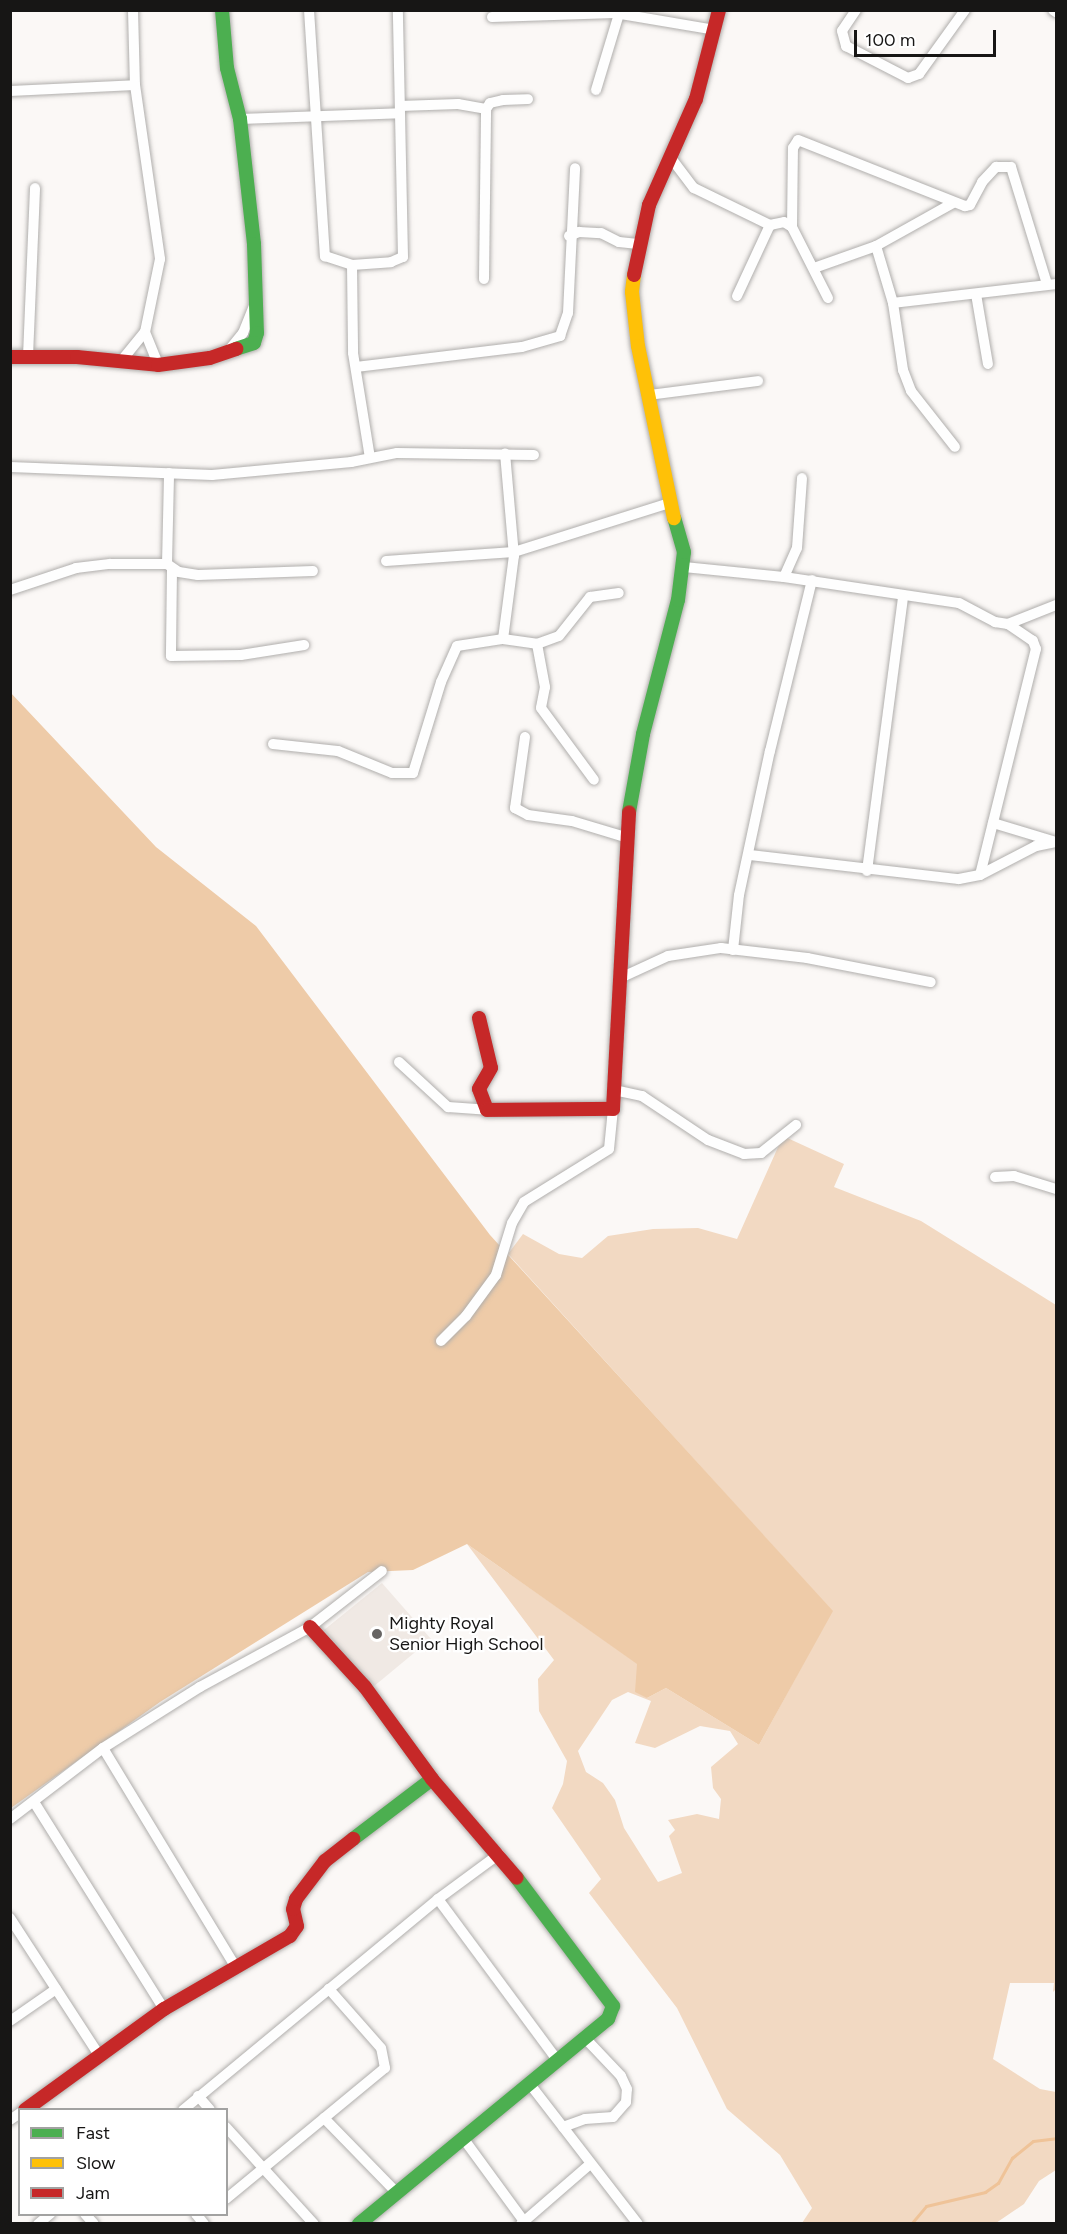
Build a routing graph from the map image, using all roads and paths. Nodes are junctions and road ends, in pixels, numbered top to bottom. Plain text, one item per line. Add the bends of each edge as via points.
1 (133, 10) edge
2 (222, 10) edge
3 (309, 10) edge
4 (398, 10) edge
5 (719, 10) edge
6 (856, 10) edge
7 (965, 10) edge
8 (616, 12) edge
9 (492, 17) dead end
10 (715, 30) junction
11 (135, 85) junction
12 (596, 90) dead end
13 (10, 91) edge
14 (528, 99) dead end
15 (486, 109) junction
16 (400, 110) junction
17 (240, 119) junction
18 (317, 119) junction
19 (671, 158) junction
20 (575, 168) dead end
21 (35, 188) dead end
22 (953, 203) junction
23 (770, 225) junction
24 (792, 227) junction
25 (569, 236) junction
26 (638, 244) junction
27 (876, 246) junction
28 (352, 265) junction
29 (814, 268) junction
30 (484, 279) dead end
31 (1052, 284) edge
32 (976, 294) junction
33 (737, 296) dead end
34 (828, 298) dead end
35 (893, 303) junction
36 (145, 332) junction
37 (28, 356) junction
38 (10, 357) edge
39 (122, 360) junction
40 (988, 364) dead end
41 (158, 365) junction
42 (356, 367) junction
43 (758, 381) dead end
44 (649, 395) junction
45 (955, 447) dead end
46 (505, 453) junction
47 (534, 455) dead end
48 (370, 458) junction
49 (10, 467) edge
50 (169, 473) junction
51 (802, 478) dead end
52 (669, 503) junction
53 (514, 552) junction
54 (794, 560) junction
55 (386, 561) dead end
56 (169, 566) junction
57 (684, 567) junction
58 (313, 571) dead end
59 (784, 577) junction
60 (807, 580) junction
61 (10, 590) edge
62 (620, 593) dead end
63 (903, 597) junction
64 (1056, 605) edge
65 (1008, 624) junction
66 (503, 639) junction
67 (537, 644) junction
68 (304, 645) dead end
69 (525, 737) dead end
70 (273, 744) dead end
71 (594, 780) dead end
72 (993, 823) junction
73 (625, 837) junction
74 (1056, 842) edge
75 (750, 855) junction
76 (867, 871) junction
77 (980, 875) junction
78 (733, 950) junction
79 (618, 979) junction
80 (931, 982) dead end
81 (479, 1018) dead end
82 (399, 1062) dead end
83 (614, 1090) junction
84 (487, 1110) junction
85 (613, 1110) junction
86 (796, 1125) dead end
87 (995, 1177) dead end
88 (1056, 1189) edge
89 (441, 1341) dead end
90 (382, 1571) dead end
91 (310, 1627) junction
92 (103, 1748) junction
93 (432, 1779) junction
94 (34, 1802) junction
95 (10, 1819) edge
96 (499, 1854) junction
97 (438, 1899) junction
98 (10, 1918) edge
99 (235, 1966) junction
100 (56, 1989) junction
101 (329, 1989) junction
102 (164, 2009) junction
103 (10, 2021) edge
104 (585, 2038) junction
105 (99, 2055) junction
106 (557, 2060) junction
107 (529, 2083) junction
108 (198, 2096) junction
109 (26, 2108) edge
110 (184, 2108) edge
111 (209, 2108) edge
112 (324, 2118) junction
113 (563, 2127) junction
114 (228, 2129) edge
115 (463, 2138) junction
116 (590, 2165) junction
117 (263, 2168) junction
118 (396, 2192) junction
119 (228, 2197) edge
120 (314, 2223) edge
121 (359, 2223) edge
122 (524, 2223) edge
123 (638, 2223) edge

1 - 11 street
2 - 17 street via 227,68
3 - 18 street
4 - 16 street
5 - 10 street
6 - 7 street via 842,31 846,46 908,78 919,74
8 - 9 street
8 - 10 street
8 - 12 street
10 - 19 street via 696,99
11 - 13 street
11 - 36 street via 160,259
14 - 15 street via 490,103
15 - 16 street via 458,104
15 - 30 street
16 - 18 street
16 - 28 street via 403,257 391,262
17 - 18 street
17 - 41 street via 257,302 254,343 222,355
18 - 28 street via 325,256
19 - 23 street via 694,188
19 - 26 street via 649,205
20 - 25 street
21 - 37 street
22 - 24 street via 798,140 792,148
22 - 27 street
22 - 31 street via 970,205 982,182 996,167 1011,167
23 - 24 street via 784,222
23 - 33 street
24 - 29 street
25 - 26 street via 579,232 600,233 619,242
25 - 42 street via 568,313 560,336 522,347
26 - 44 street via 632,292
27 - 29 street
27 - 35 street
28 - 42 street via 351,322
29 - 34 street
31 - 32 street
32 - 35 street
32 - 40 street
35 - 45 street via 903,370 911,391
36 - 39 street
36 - 41 street
37 - 38 street
37 - 39 street
39 - 41 street
42 - 48 street
43 - 44 street
44 - 52 street
46 - 47 street
46 - 48 street via 398,453
46 - 53 street
48 - 50 street via 267,472
49 - 50 street
50 - 56 street
51 - 54 street
52 - 53 street
52 - 57 street via 682,536
53 - 55 street
53 - 66 street
54 - 59 street
54 - 60 street
56 - 58 street via 198,574
56 - 61 street via 76,568
56 - 68 street via 171,656 241,655
57 - 59 street
57 - 73 street via 643,734
59 - 60 street
60 - 63 street
60 - 75 street
62 - 67 street via 590,597 559,636
63 - 65 street via 959,603 995,622
63 - 76 street
64 - 65 street
65 - 72 street via 1033,641 1036,649
66 - 67 street
66 - 70 street via 457,646 441,682 413,773 392,773 338,751
67 - 71 street via 545,687 541,708
69 - 73 street via 515,808 528,815 572,821
72 - 74 street
72 - 77 street
73 - 79 street
74 - 77 street via 1036,846
75 - 76 street
75 - 78 street
76 - 77 street via 959,879
78 - 79 street via 712,948 668,956
78 - 80 street via 807,958
79 - 83 street
81 - 84 street via 491,1068 479,1089
82 - 84 street via 448,1107
83 - 85 street
83 - 86 street via 642,1096 708,1140 744,1154 761,1153
84 - 85 street
85 - 89 street via 609,1149 524,1202 512,1223 496,1275 466,1316
87 - 88 street via 1014,1176
90 - 91 street
91 - 92 street via 200,1687
91 - 93 street via 365,1687
92 - 94 street
92 - 99 street
93 - 96 street
93 - 99 street via 325,1861 296,1899 293,1909 297,1926 290,1936
94 - 95 street
94 - 102 street
96 - 97 street
96 - 104 street via 613,2006 608,2019
97 - 101 street
97 - 106 street
98 - 100 street
99 - 102 street
100 - 103 street
100 - 105 street
101 - 108 street
101 - 112 street via 386,2058 385,2068
102 - 105 street
104 - 106 street
104 - 113 street via 621,2076 627,2089 626,2102 613,2117 585,2119
105 - 109 street
106 - 107 street
107 - 113 street
107 - 115 street
108 - 110 street
108 - 111 street
112 - 117 street
112 - 118 street
113 - 116 street
114 - 117 street
115 - 118 street
115 - 122 street
116 - 122 street
116 - 123 street
117 - 119 street
117 - 120 street
118 - 121 street

